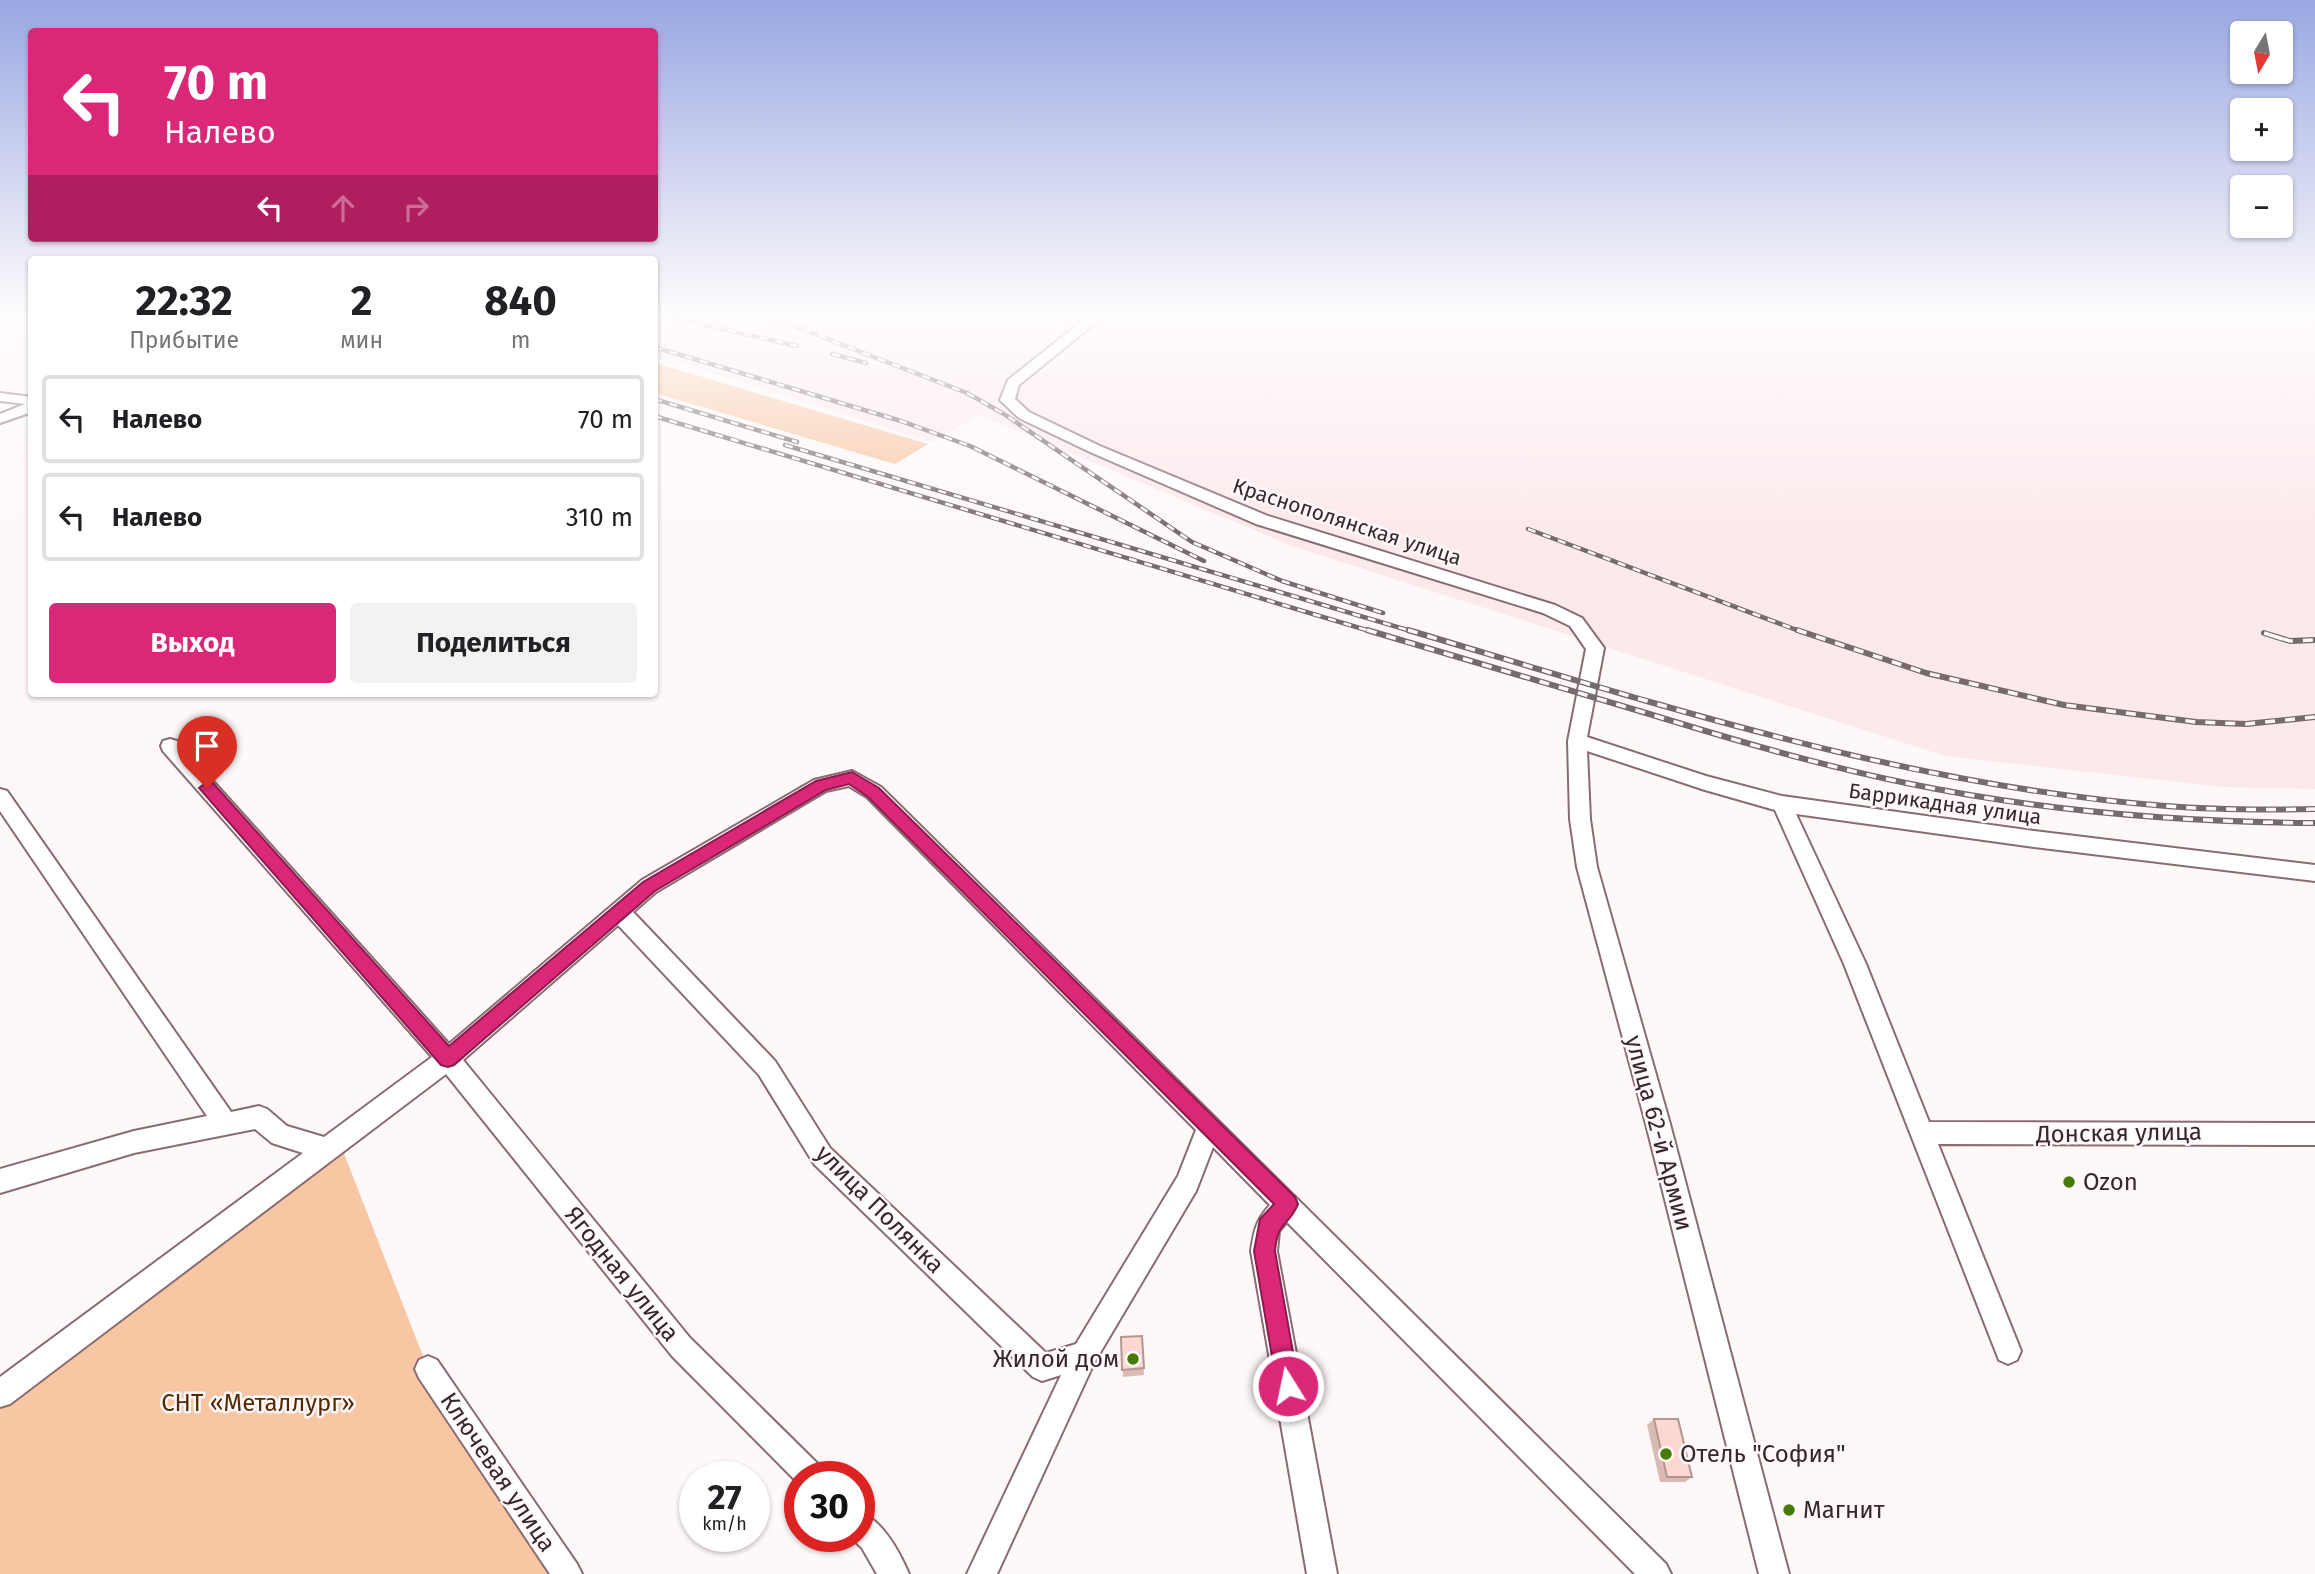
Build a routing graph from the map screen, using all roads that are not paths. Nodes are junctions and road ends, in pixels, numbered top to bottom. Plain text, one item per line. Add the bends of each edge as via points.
1 (1011, 388) edge
2 (0, 397) edge
3 (28, 400) edge
4 (28, 408) edge
5 (0, 419) edge
6 (1589, 689) joint
7 (1577, 741) junction
8 (170, 746) dead end
9 (0, 796) edge
10 (1782, 804) junction
11 (2315, 873) edge
12 (618, 911) junction
13 (448, 1059) junction
14 (226, 1124) junction
15 (1209, 1128) junction
16 (1922, 1133) junction
17 (2315, 1134) edge
18 (325, 1149) junction
19 (1, 1180) edge
20 (1288, 1204) junction
21 (2008, 1351) dead end
22 (1084, 1354) junction
23 (428, 1369) dead end
24 (0, 1394) edge
25 (795, 1461) edge
26 (875, 1543) edge
27 (568, 1574) edge
28 (894, 1574) edge
29 (982, 1574) edge
30 (1322, 1574) edge
31 (1656, 1574) edge
32 (1774, 1574) edge

1 - 6 street, Краснополянская улица via 1007,400 1024,415 1262,520 1576,622 1595,648
2 - 3 street
4 - 5 street
6 - 7 street, улица 62-й Армии
7 - 10 street, Баррикадная улица
7 - 32 street, улица 62-й Армии via 1587,867
8 - 13 street, Ягодная улица
9 - 14 street
10 - 11 street, Баррикадная улица
10 - 16 street via 1854,964
12 - 13 street
12 - 15 street via 649,887 821,785 852,778 874,792
12 - 22 street, улица Полянка via 766,1068 822,1156 1032,1359 1042,1368
13 - 18 street
13 - 25 street, Ягодная улица via 681,1347
14 - 18 street via 259,1117 280,1135
14 - 19 street via 134,1142
15 - 20 street
15 - 22 street via 1187,1183
16 - 17 street, Донская улица
16 - 21 street
18 - 24 street
20 - 30 street via 1267,1226 1264,1251
20 - 31 street
22 - 29 street
23 - 27 street, Ключевая улица
26 - 28 street

